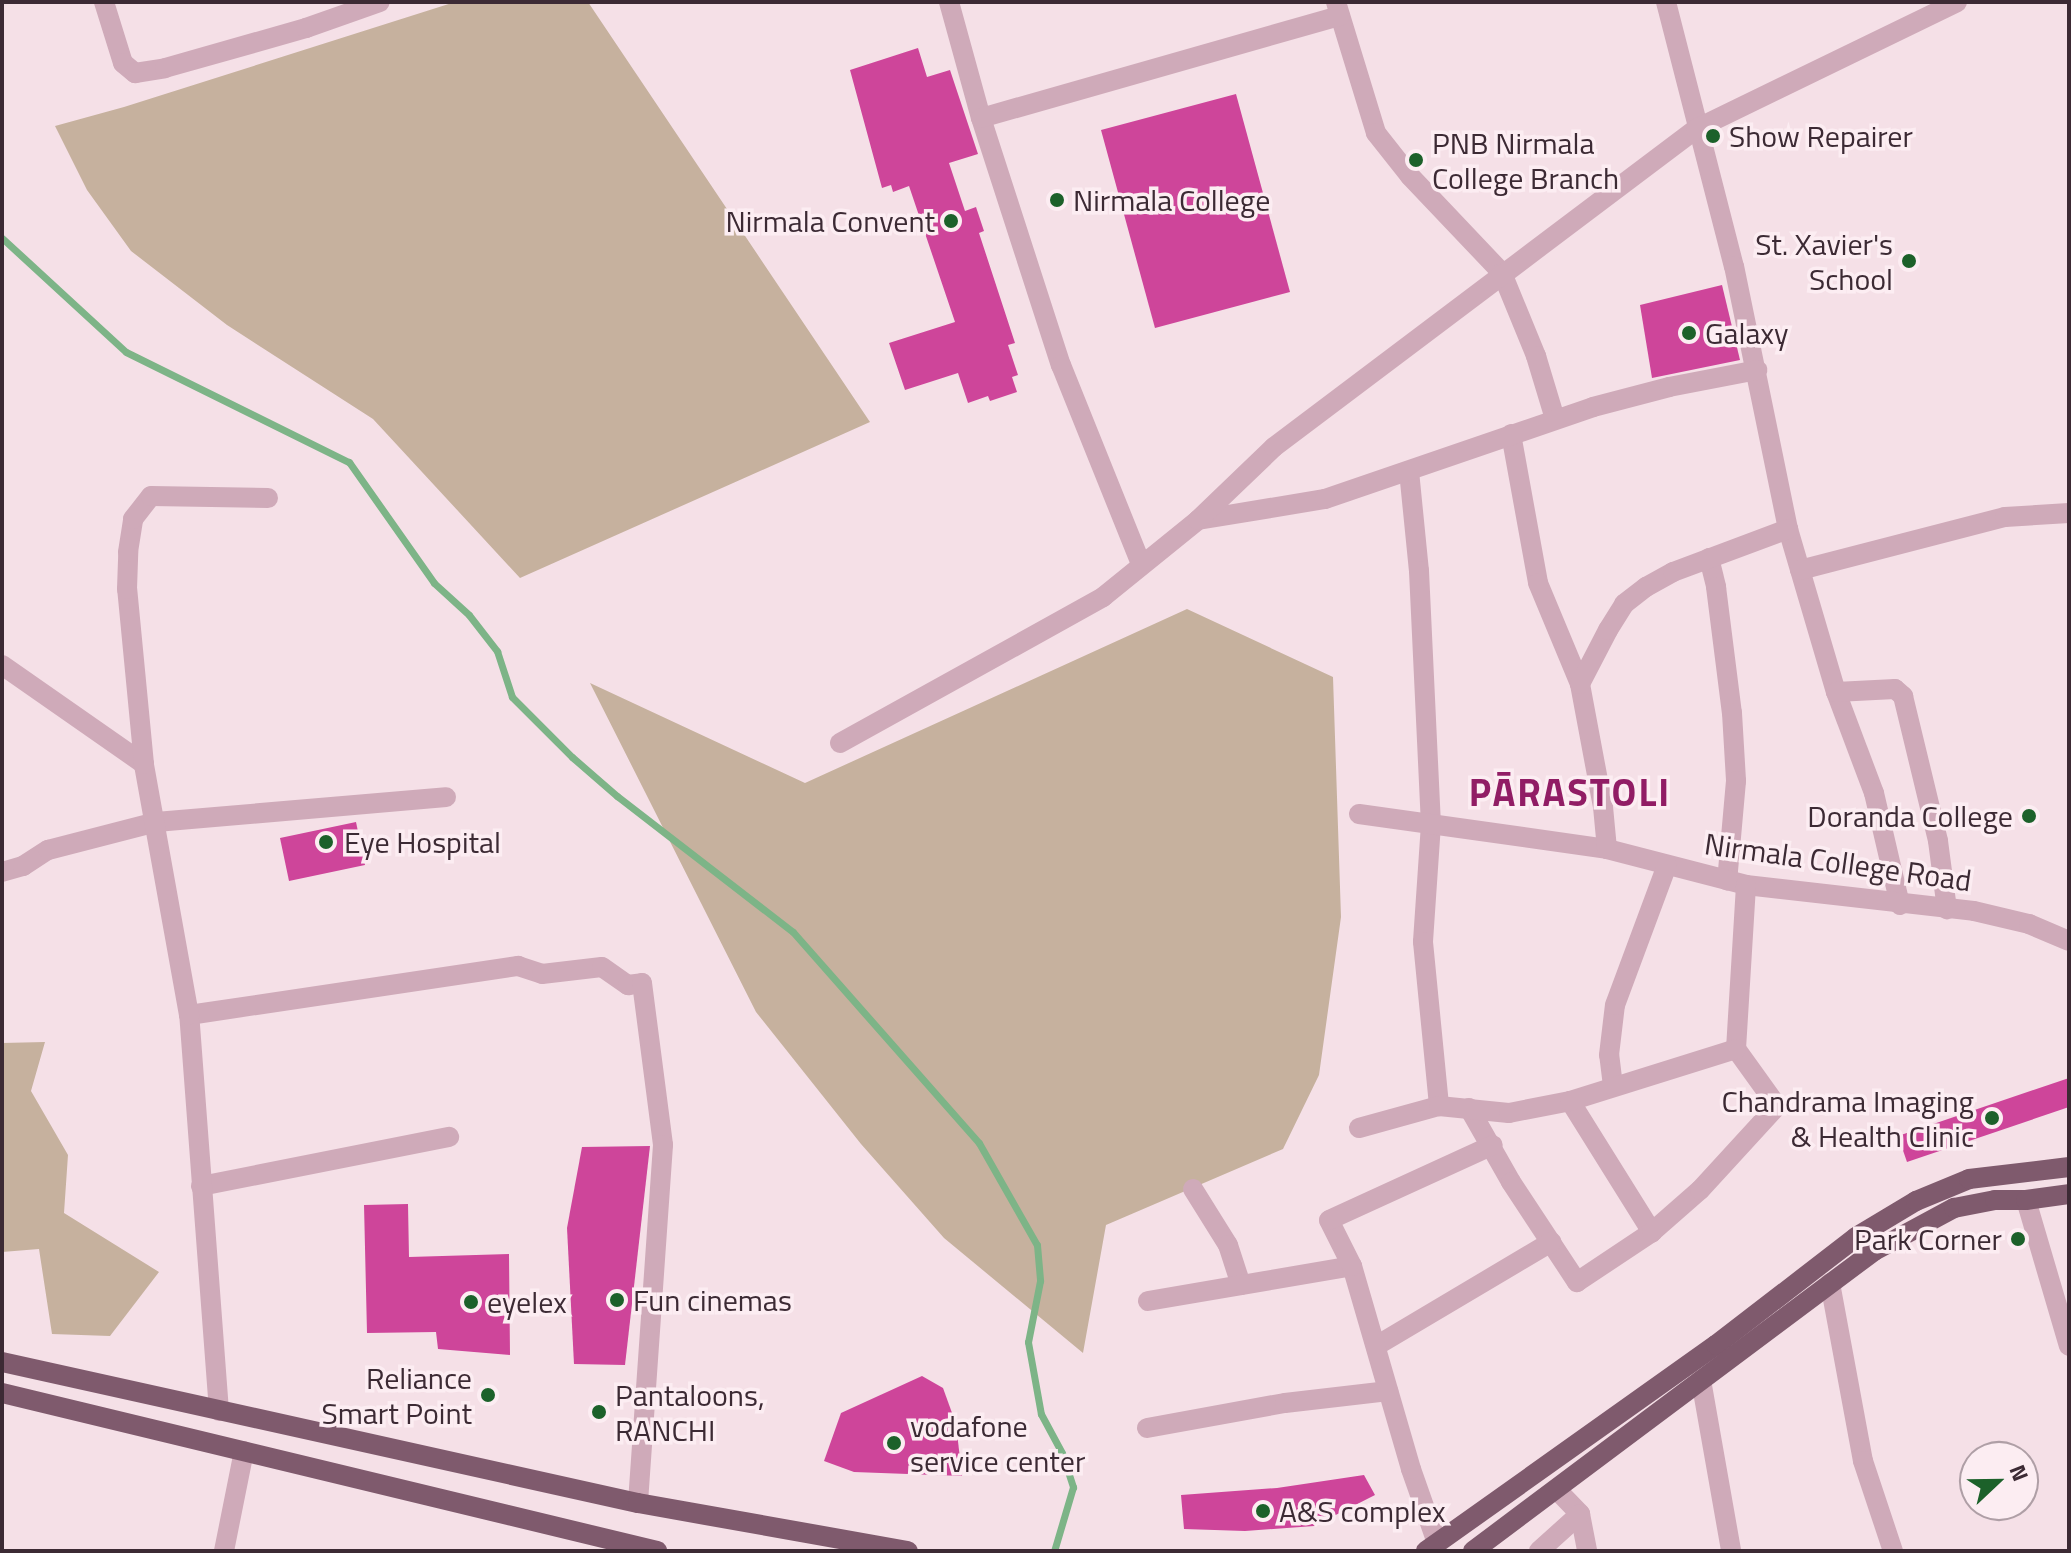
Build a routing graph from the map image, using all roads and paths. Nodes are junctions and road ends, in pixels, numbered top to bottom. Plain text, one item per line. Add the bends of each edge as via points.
1 (104, 2) edge
2 (380, 2) edge
3 (949, 2) edge
4 (1666, 2) edge
5 (1957, 2) edge
6 (1338, 9) edge
7 (981, 118) junction
8 (1696, 129) junction
9 (1502, 273) junction
10 (1757, 370) junction
11 (1555, 419) junction
12 (1511, 434) junction
13 (1409, 471) junction
14 (268, 498) dead end
15 (2069, 513) edge
16 (1198, 520) junction
17 (1788, 529) junction
18 (1709, 558) junction
19 (1141, 564) junction
20 (1800, 570) junction
21 (2, 665) edge
22 (1580, 684) junction
23 (1836, 692) junction
24 (840, 743) dead end
25 (144, 764) junction
26 (446, 797) dead end
27 (1359, 814) dead end
28 (156, 822) junction
29 (1431, 824) junction
30 (1607, 849) junction
31 (1667, 865) junction
32 (2, 872) edge
33 (1736, 883) junction
34 (1900, 905) junction
35 (1947, 909) junction
36 (2069, 941) edge
37 (189, 1015) junction
38 (1736, 1049) junction
39 (1613, 1086) junction
40 (1570, 1101) junction
41 (1439, 1106) junction
42 (1469, 1108) junction
43 (1359, 1128) dead end
44 (449, 1137) dead end
45 (1493, 1145) junction
46 (2069, 1167) edge
47 (201, 1186) junction
48 (1193, 1189) dead end
49 (2069, 1194) edge
50 (2026, 1200) junction
51 (1652, 1232) junction
52 (1551, 1242) junction
53 (1352, 1266) junction
54 (1830, 1283) junction
55 (1241, 1285) junction
56 (1148, 1301) dead end
57 (1376, 1346) junction
58 (2069, 1346) edge
59 (2, 1362) edge
60 (1701, 1380) junction
61 (1388, 1391) junction
62 (2, 1393) edge
63 (219, 1411) junction
64 (1147, 1428) dead end
65 (244, 1451) junction
66 (1558, 1491) junction
67 (638, 1503) junction
68 (1580, 1514) junction
69 (1432, 1547) edge
70 (224, 1551) edge
71 (657, 1551) edge
72 (908, 1551) edge
73 (1473, 1551) edge
74 (1539, 1551) edge
75 (1587, 1551) edge
76 (1731, 1551) edge
77 (1893, 1551) edge

1 - 2 street via 123,63 135,73 306,28
3 - 7 street
4 - 8 street
5 - 8 street
6 - 7 street
6 - 9 street via 1376,133
7 - 19 street via 1061,365
8 - 9 street
8 - 10 street
9 - 11 street
9 - 16 street via 1274,447
10 - 11 street via 1669,387
10 - 17 street
11 - 12 street
12 - 13 street
12 - 22 street via 1538,583
13 - 16 street via 1325,499
13 - 29 street
14 - 25 street via 151,496 133,519 127,589
15 - 20 street via 2005,517
16 - 19 street
17 - 18 street
17 - 20 street
18 - 22 street via 1673,572 1624,604
18 - 33 street via 1732,713
19 - 24 street via 1103,597
20 - 23 street
21 - 25 street
22 - 30 street
23 - 34 street via 1874,793
23 - 35 street via 1895,689 1903,696 1938,841
25 - 28 street
26 - 28 street
27 - 29 street, Nirmala College Road
28 - 32 street via 48,850
28 - 37 street
29 - 30 street, Nirmala College Road
29 - 41 street via 1423,942
30 - 31 street, Nirmala College Road
31 - 33 street, Nirmala College Road
31 - 39 street via 1615,1005 1609,1055
33 - 34 street, Nirmala College Road
33 - 38 street
34 - 35 street, Nirmala College Road
35 - 36 street, Nirmala College Road via 1999,916
37 - 47 street
37 - 67 street via 518,966 542,974 602,967 628,985 642,983 663,1145
38 - 39 street
38 - 51 street via 1777,1106 1700,1190
39 - 40 street
40 - 42 street via 1509,1113
40 - 51 street
41 - 42 street
41 - 43 street
42 - 45 street
44 - 47 street
45 - 52 street
45 - 53 street via 1329,1220
46 - 69 main road via 1969,1179 1916,1201 1856,1237 1716,1345
47 - 63 street
48 - 55 street via 1228,1245
49 - 50 main road
50 - 54 main road via 1954,1208 1874,1251
50 - 58 street
51 - 52 street via 1577,1282
52 - 57 street
53 - 55 street
53 - 57 street
54 - 60 main road
54 - 77 street via 1863,1461
55 - 56 street
57 - 61 street
59 - 63 main road
60 - 66 main road
60 - 76 street
61 - 64 street
61 - 69 street
62 - 65 main road
63 - 67 main road
65 - 70 street
65 - 71 main road
66 - 68 street
66 - 73 main road
67 - 72 main road
68 - 74 street
68 - 75 street

